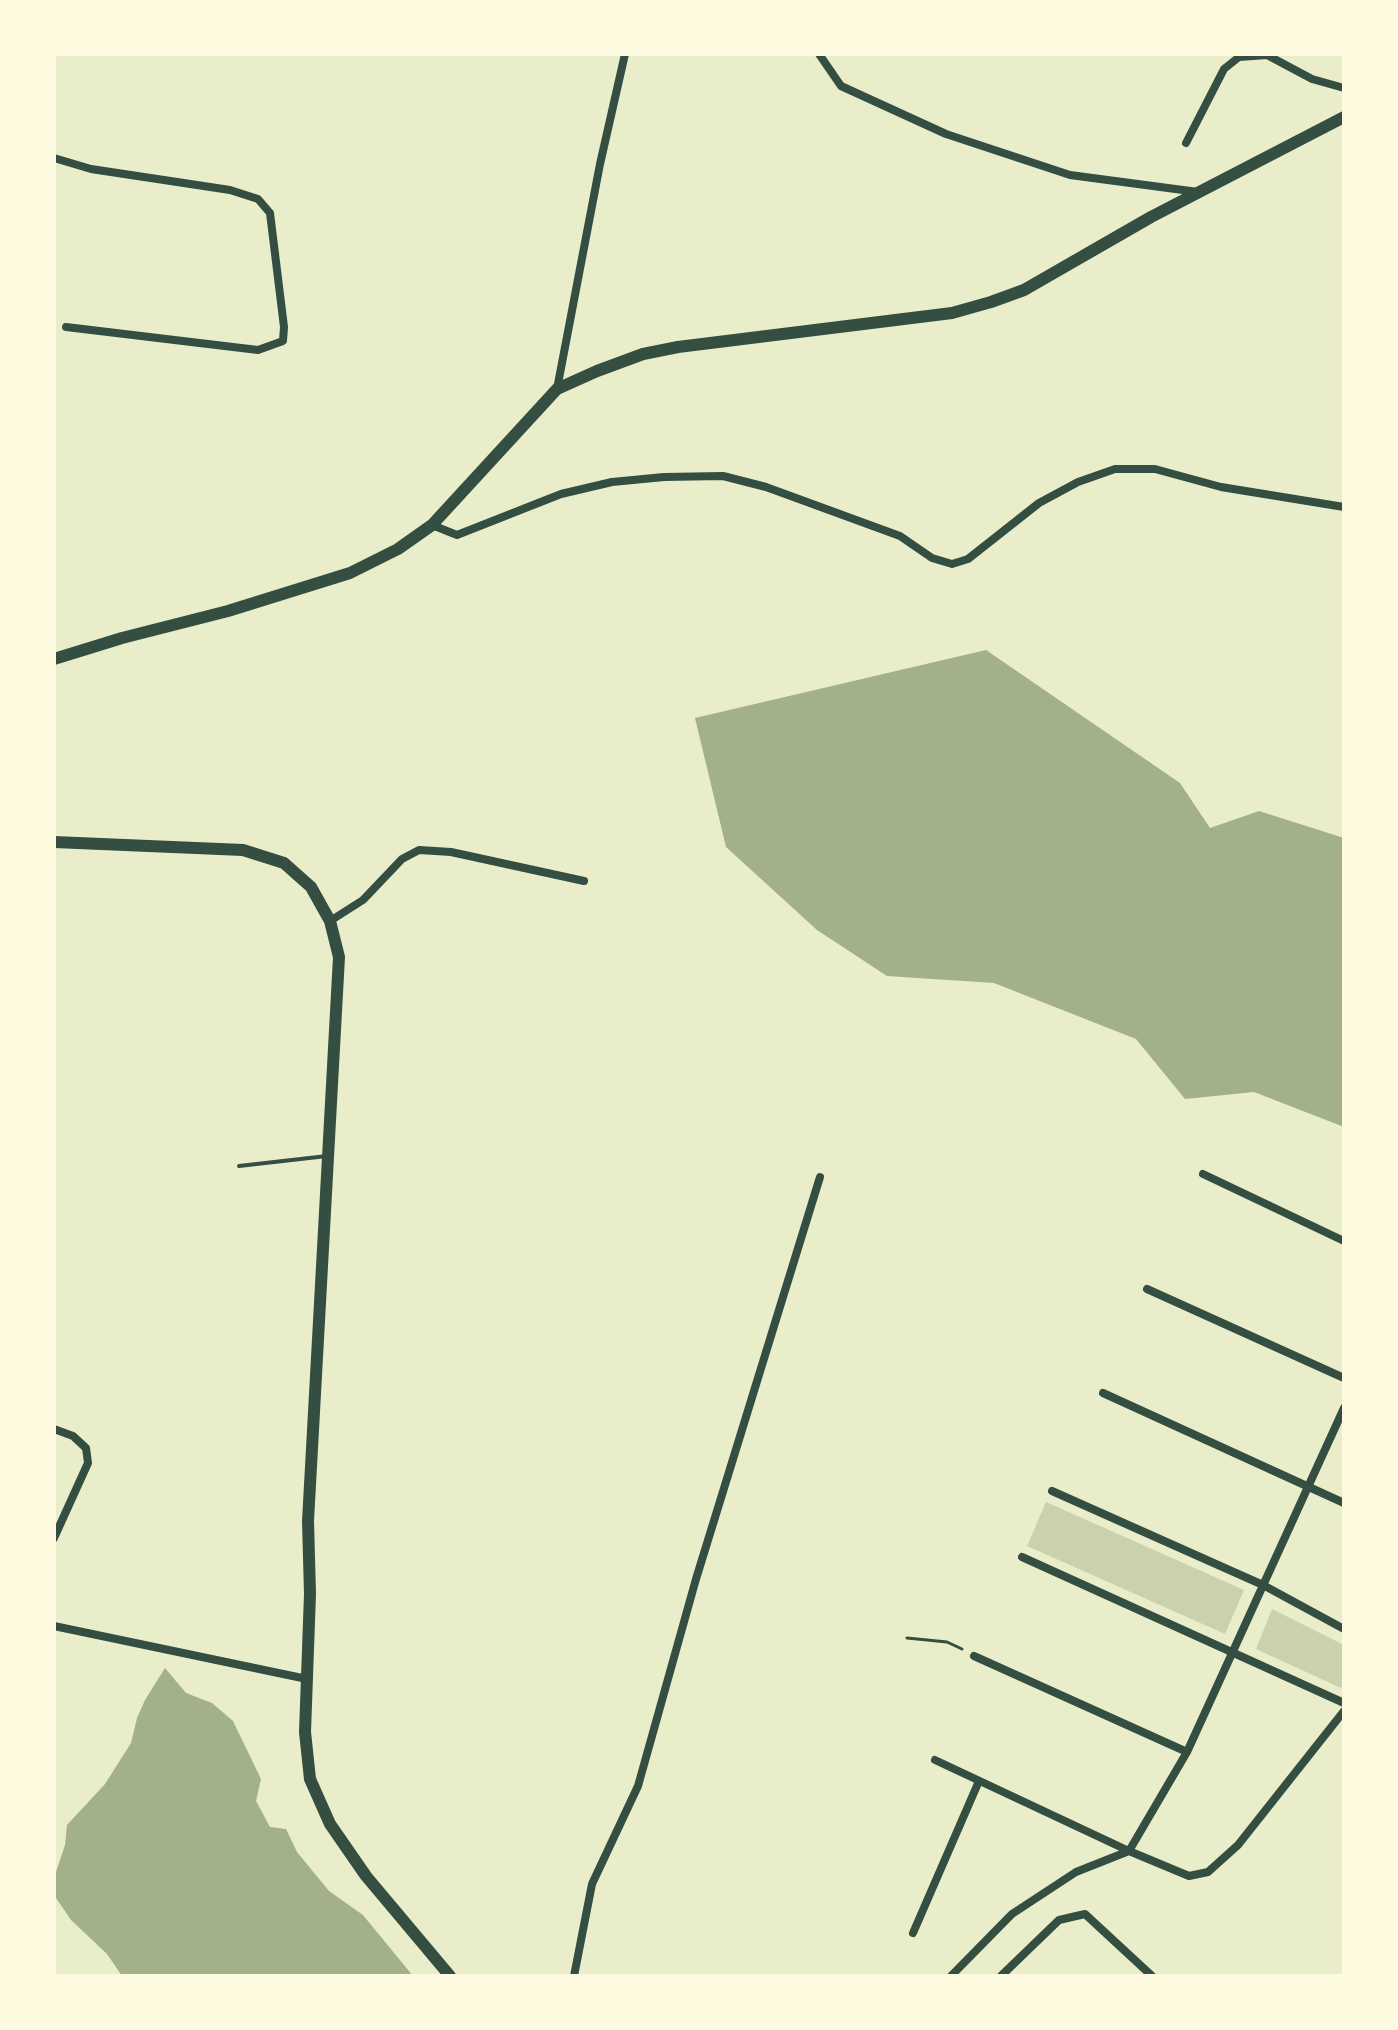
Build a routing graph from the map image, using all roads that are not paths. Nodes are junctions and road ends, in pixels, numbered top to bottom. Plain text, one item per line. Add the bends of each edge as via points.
1 (625, 54) edge
2 (819, 54) edge
3 (1344, 88) edge
4 (1344, 117) edge
5 (1186, 143) dead end
6 (54, 158) edge
7 (1198, 192) junction
8 (66, 327) dead end
9 (557, 389) junction
10 (1344, 507) edge
11 (432, 525) junction
12 (54, 659) edge
13 (54, 842) edge
14 (584, 881) dead end
15 (330, 921) junction
16 (330, 1156) junction
17 (239, 1166) dead end
18 (1203, 1174) dead end
19 (820, 1177) dead end
20 (1344, 1241) edge
21 (1147, 1289) dead end
22 (1344, 1378) edge
23 (1103, 1393) dead end
24 (1344, 1408) edge
25 (54, 1429) edge
26 (1308, 1486) junction
27 (1052, 1491) dead end
28 (1344, 1503) edge
29 (54, 1538) edge
30 (1022, 1557) dead end
31 (1263, 1585) junction
32 (54, 1626) edge
33 (1344, 1629) edge
34 (1233, 1651) junction
35 (974, 1656) road end
36 (307, 1679) junction
37 (1344, 1703) edge
38 (1344, 1711) edge
39 (1187, 1752) junction
40 (935, 1760) dead end
41 (979, 1781) junction
42 (1129, 1851) junction
43 (913, 1933) dead end
44 (1004, 1975) edge
45 (450, 1976) edge
46 (574, 1976) edge
47 (951, 1976) edge
48 (1152, 1976) edge

1 - 9 street
2 - 7 street via 841,86 946,134 1070,175
3 - 5 street via 1312,79 1267,55 1239,57 1224,69
4 - 7 main road
6 - 8 street via 258,199 270,213 284,327 283,341 258,350
7 - 9 main road via 1024,290 991,302 952,313 643,354
9 - 11 main road
10 - 11 street via 1221,487 1155,469 1115,469 1039,503 968,559 952,564 932,558 900,536 723,476 612,482 561,494 457,535
11 - 12 main road via 350,573
13 - 15 main road via 243,850 284,863 311,887
14 - 15 street via 419,850 402,859 363,900
15 - 16 main road via 339,957
16 - 17 lane
16 - 36 main road via 308,1521
18 - 20 street
19 - 46 street via 638,1786 592,1884
21 - 22 street
23 - 26 street
24 - 26 street
25 - 29 street via 86,1448 88,1463
26 - 28 street
26 - 31 street
27 - 31 street
30 - 34 street
31 - 33 street
31 - 34 street
32 - 36 street
34 - 37 street
34 - 39 street
35 - 39 street
36 - 45 main road via 310,1779 330,1824
38 - 42 street via 1238,1845 1208,1872 1189,1876
39 - 42 street
40 - 41 street
41 - 42 street
41 - 43 street
42 - 47 street via 1076,1872 1012,1914
44 - 48 street via 1059,1920 1085,1914

